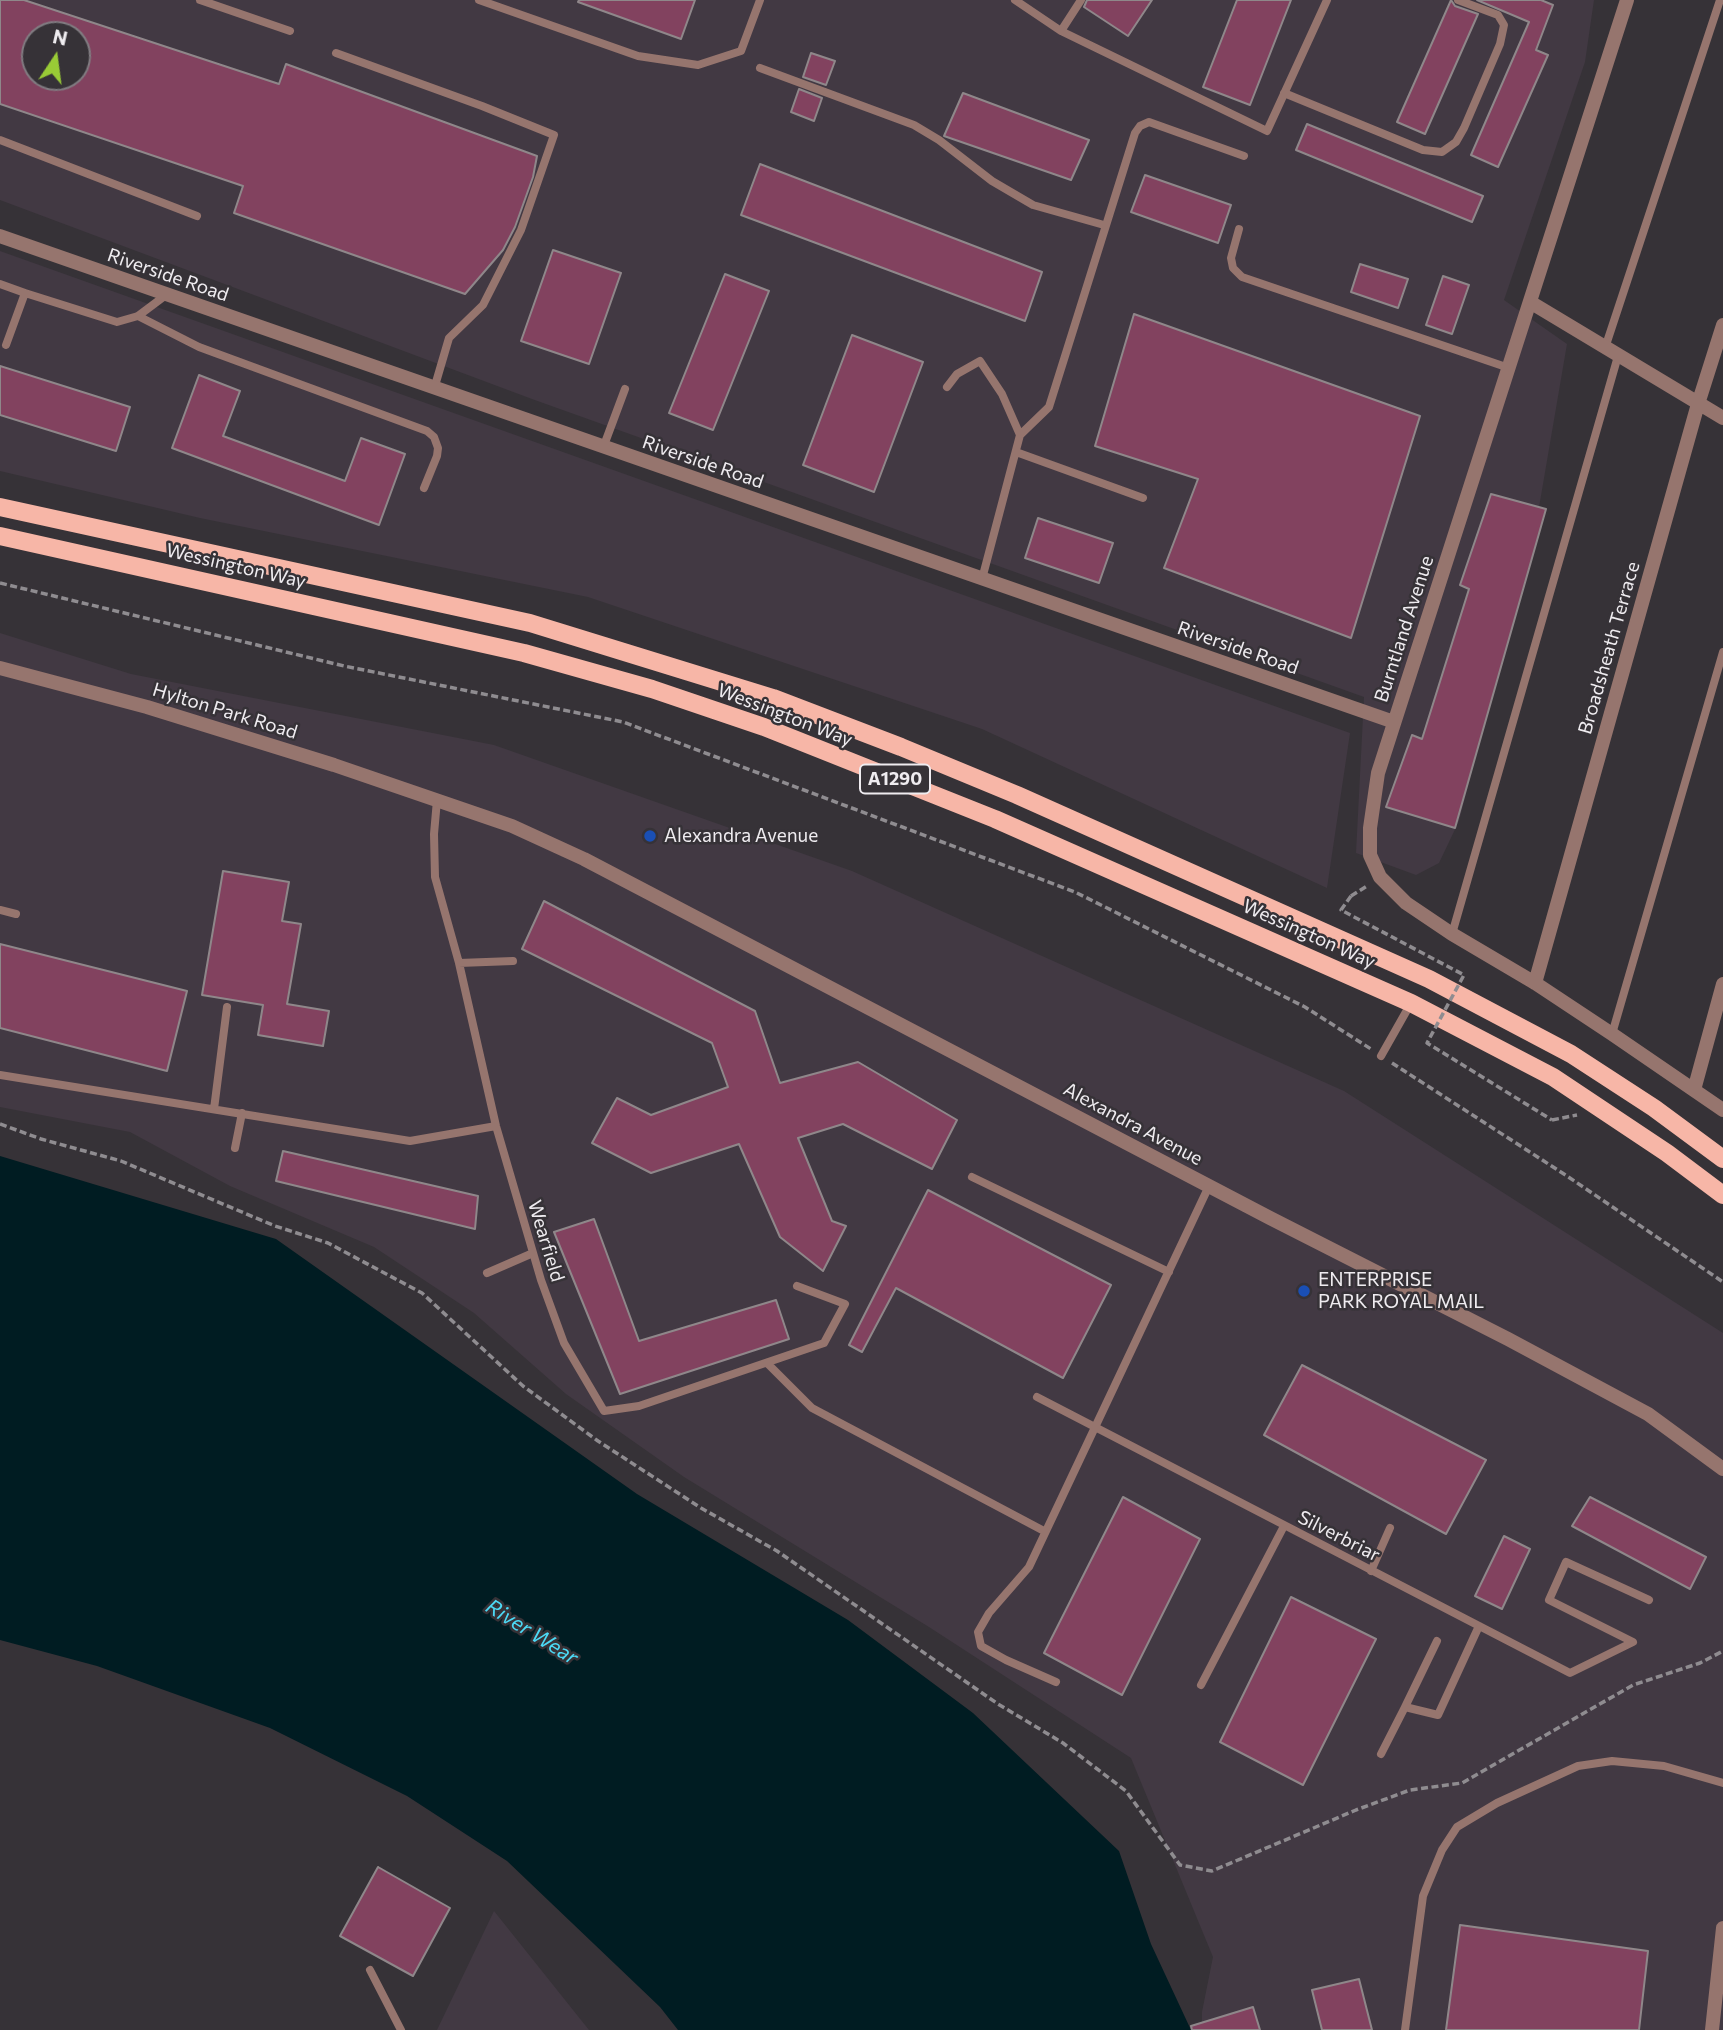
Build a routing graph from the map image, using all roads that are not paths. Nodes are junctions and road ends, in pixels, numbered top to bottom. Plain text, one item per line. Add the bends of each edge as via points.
1 (200, 0) edge
2 (479, 0) edge
3 (760, 0) edge
4 (1015, 0) edge
5 (1081, 0) edge
6 (1326, 0) edge
7 (1458, 0) edge
8 (1627, 0) edge
9 (1720, 0) edge
10 (290, 31) dead end
11 (1061, 31) junction
12 (336, 53) dead end
13 (760, 68) dead end
14 (1284, 93) junction
15 (0, 140) edge
16 (1244, 156) dead end
17 (197, 216) dead end
18 (1104, 225) junction
19 (1239, 229) dead end
20 (0, 236) edge
21 (0, 284) edge
22 (25, 293) junction
23 (166, 295) junction
24 (1530, 302) junction
25 (138, 316) junction
26 (1723, 325) edge
27 (6, 345) dead end
28 (1612, 352) junction
29 (1508, 368) junction
30 (947, 387) dead end
31 (434, 388) junction
32 (625, 388) dead end
33 (1698, 404) junction
34 (1723, 418) edge
35 (1020, 435) junction
36 (603, 448) junction
37 (1016, 453) junction
38 (424, 488) dead end
39 (1143, 498) dead end
40 (0, 507) edge
41 (0, 536) edge
42 (982, 580) junction
43 (1723, 652) edge
44 (0, 668) edge
45 (1394, 722) junction
46 (437, 800) junction
47 (0, 910) edge
48 (16, 914) dead end
49 (1452, 934) junction
50 (513, 961) dead end
51 (459, 963) junction
52 (1535, 983) junction
53 (1723, 984) edge
54 (1411, 1003) junction
55 (227, 1007) dead end
56 (1612, 1034) junction
57 (1381, 1056) road end
58 (0, 1075) edge
59 (1693, 1090) junction
60 (214, 1109) junction
61 (1723, 1110) edge
62 (242, 1114) junction
63 (496, 1126) junction
64 (235, 1148) dead end
65 (1723, 1159) edge
66 (972, 1177) dead end
67 (1209, 1186) junction
68 (1723, 1195) edge
69 (533, 1253) junction
70 (1169, 1272) junction
71 (487, 1273) dead end
72 (797, 1286) dead end
73 (767, 1363) junction
74 (1037, 1397) dead end
75 (1094, 1427) junction
76 (1723, 1469) edge
77 (1284, 1526) junction
78 (1390, 1528) dead end
79 (1044, 1531) junction
80 (1371, 1571) junction
81 (1649, 1600) dead end
82 (1479, 1626) junction
83 (1437, 1641) dead end
84 (1056, 1682) dead end
85 (1201, 1685) dead end
86 (1405, 1707) junction
87 (1381, 1754) dead end
88 (1723, 1783) edge
89 (1723, 1928) edge
90 (370, 1970) dead end
91 (401, 2030) edge
92 (1405, 2030) edge
93 (1712, 2030) edge

1 - 10 lane
2 - 3 lane via 638,56 698,65 741,51
4 - 11 lane
5 - 11 lane
6 - 14 lane
7 - 14 lane via 1498,15 1504,25 1464,128 1442,152 1423,150
8 - 24 street, Burntland Avenue
9 - 28 lane
11 - 14 lane via 1267,131
12 - 31 lane via 554,135 521,230 483,305 449,338
13 - 18 lane via 914,125 1033,205
15 - 17 lane
16 - 18 lane via 1149,122 1140,126
18 - 35 lane via 1049,407
19 - 29 lane via 1231,258 1242,277
20 - 23 street, Riverside Road
21 - 22 lane
22 - 25 lane via 117,322
22 - 27 lane
23 - 25 lane
23 - 31 street, Riverside Road
24 - 28 street
24 - 29 street, Burntland Avenue
25 - 38 lane via 200,347 427,431 438,448
26 - 33 street, Broadsheath Terrace
28 - 33 street
28 - 49 lane
29 - 45 street, Burntland Avenue
30 - 35 lane via 957,374 980,361 1002,394
31 - 36 street, Riverside Road
32 - 36 lane
33 - 34 street
33 - 52 street, Broadsheath Terrace
35 - 37 lane
36 - 42 street, Riverside Road
37 - 39 lane
37 - 42 lane
40 - 65 main road, Wessington Way / A1290 via 530,623 824,717 1017,795 1429,979 1570,1054
41 - 54 main road, Wessington Way / A1290 via 524,653 652,689 764,727 995,818
42 - 45 street, Riverside Road
43 - 56 lane
44 - 46 street, Hylton Park Road via 147,707
45 - 49 street, Burntland Avenue via 1378,773 1370,855 1380,877 1406,903
46 - 51 lane, Wearfield via 435,877
46 - 67 street, Alexandra Avenue via 512,826 584,859
47 - 48 lane
49 - 52 street, Burntland Avenue
50 - 51 lane
51 - 63 lane, Wearfield
52 - 56 street, Burntland Avenue
53 - 59 street
54 - 57 lane
54 - 68 main road, Wessington Way / A1290 via 1553,1077
55 - 60 lane
56 - 59 street, Burntland Avenue
58 - 60 lane
59 - 61 street, Burntland Avenue
60 - 62 lane
62 - 63 lane via 410,1140
62 - 64 lane
63 - 69 lane, Wearfield
66 - 70 lane
67 - 70 lane
67 - 76 street, Alexandra Avenue via 1648,1414
69 - 71 lane
69 - 73 lane, Wearfield via 564,1343 604,1411 639,1406
70 - 75 lane
72 - 73 lane, Wearfield via 845,1304 824,1343
73 - 79 lane via 812,1408
74 - 75 lane, Silverbriar
75 - 77 lane, Silverbriar
75 - 79 lane
77 - 80 lane, Silverbriar
77 - 85 lane
78 - 80 lane
79 - 84 lane via 1029,1567 978,1632 981,1646
80 - 82 lane, Silverbriar
81 - 82 lane, Silverbriar via 1566,1562 1549,1600 1633,1642 1570,1673
82 - 86 lane via 1438,1715
83 - 86 lane
86 - 87 lane
88 - 92 lane via 1664,1766 1612,1761 1578,1766 1457,1827 1423,1896
89 - 93 street
90 - 91 lane

